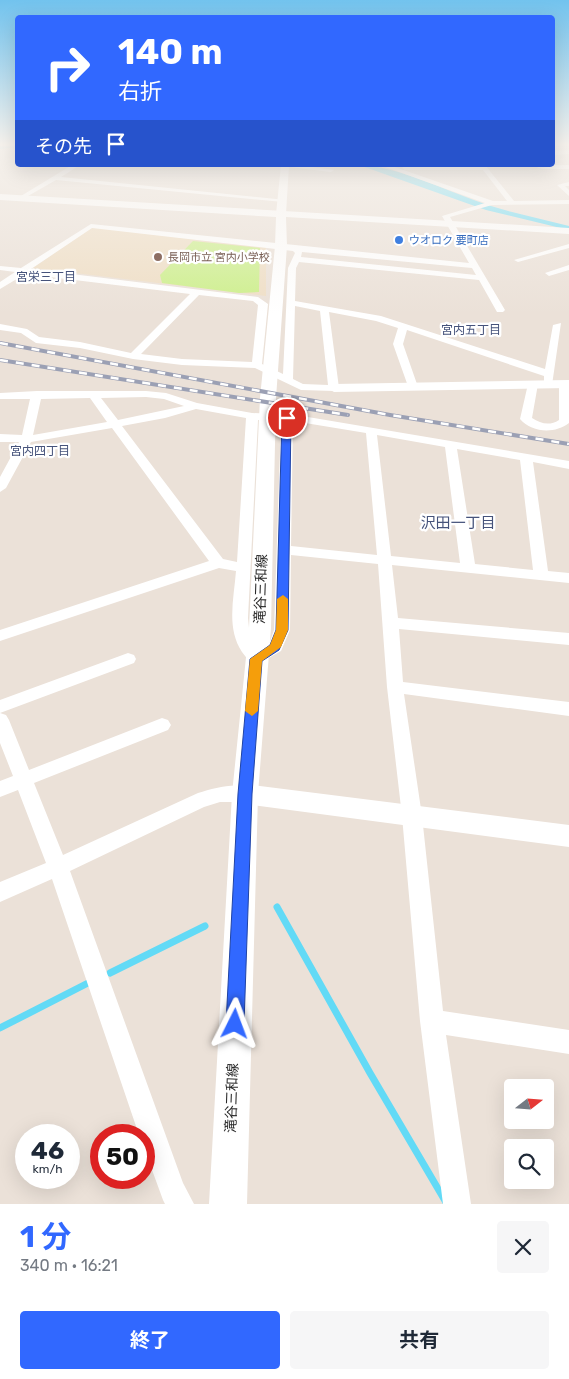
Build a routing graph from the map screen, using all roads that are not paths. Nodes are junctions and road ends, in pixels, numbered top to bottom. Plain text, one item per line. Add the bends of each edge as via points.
1 (88, 202) edge
2 (283, 202) edge
3 (485, 202) edge
4 (558, 202) edge
5 (512, 203) joint
6 (490, 204) junction
7 (281, 214) junction
8 (451, 224) junction
9 (568, 232) edge
10 (281, 246) junction
11 (565, 247) edge
12 (295, 249) junction
13 (569, 252) edge
14 (297, 259) junction
15 (518, 260) dead end
16 (474, 266) junction
17 (569, 267) edge
18 (0, 268) edge
19 (22, 270) junction
20 (549, 273) dead end
21 (480, 278) junction
22 (0, 286) edge
23 (197, 292) junction
24 (291, 303) junction
25 (324, 308) junction
26 (500, 310) dead end
27 (558, 325) dead end
28 (403, 326) junction
29 (0, 327) edge
30 (133, 356) junction
31 (257, 365) junction
32 (549, 379) junction
33 (288, 380) junction
34 (533, 384) junction
35 (567, 384) edge
36 (413, 387) junction
37 (334, 388) junction
38 (37, 394) junction
39 (93, 395) junction
40 (0, 396) edge
41 (195, 406) junction
42 (252, 416) junction
43 (287, 418) junction
44 (114, 424) junction
45 (371, 430) junction
46 (0, 438) edge
47 (26, 441) junction
48 (450, 443) junction
49 (526, 457) junction
50 (569, 465) edge
51 (0, 488) edge
52 (285, 550) junction
53 (385, 560) junction
54 (218, 563) junction
55 (243, 568) junction
56 (468, 568) junction
57 (541, 575) junction
58 (569, 578) edge
59 (391, 622) junction
60 (0, 636) edge
61 (569, 639) edge
62 (128, 659) dead end
63 (256, 659) junction
64 (395, 687) junction
65 (0, 706) edge
66 (569, 709) edge
67 (0, 720) edge
68 (162, 725) dead end
69 (23, 780) junction
70 (0, 789) edge
71 (245, 794) junction
72 (412, 816) junction
73 (569, 836) edge
74 (58, 867) junction
75 (0, 892) edge
76 (432, 1021) junction
77 (569, 1042) edge
78 (180, 1204) edge
79 (228, 1204) edge
80 (457, 1204) edge

1 - 7 main road
2 - 7 street
3 - 6 street
4 - 5 street
5 - 6 street
6 - 8 street via 446,216
7 - 8 main road
7 - 10 main road, 滝谷三和線
8 - 9 main road
8 - 16 street
10 - 12 street
10 - 19 street via 91,226
10 - 63 main road, 滝谷三和線 via 268,390 260,628
11 - 13 street
11 - 15 street
12 - 14 street via 298,251
12 - 16 street
14 - 21 street
14 - 24 street via 292,268
16 - 21 street
17 - 20 street
18 - 19 street
19 - 22 street
19 - 23 street
21 - 26 street
23 - 30 street
23 - 31 street via 255,299 262,304
24 - 25 street
24 - 33 street
25 - 28 street
25 - 37 street
27 - 32 street
28 - 32 street
28 - 36 street via 398,344
29 - 30 street via 24,331 36,340
30 - 31 street
31 - 33 street
32 - 34 street
32 - 35 street
33 - 37 street via 302,387
34 - 35 street via 526,419 550,427 565,422
34 - 36 street
36 - 37 street
38 - 39 street
38 - 40 street
38 - 47 street
39 - 41 street via 156,394
39 - 44 street
41 - 42 street
41 - 44 street via 174,414
42 - 43 street
42 - 55 street
43 - 45 street
43 - 52 street
44 - 47 street
44 - 54 street
45 - 48 street
45 - 53 street
46 - 47 street
47 - 51 street
48 - 49 street
48 - 56 street
49 - 50 street
49 - 57 street
52 - 53 street
52 - 63 street via 282,630 275,647
53 - 56 street
53 - 59 street
54 - 55 street
54 - 60 street
55 - 63 street via 242,639
56 - 57 street
57 - 58 street
59 - 61 street
59 - 64 street
62 - 65 street
63 - 71 main road, 滝谷三和線
64 - 66 street
64 - 72 street
67 - 69 street
68 - 69 street
69 - 70 street
69 - 74 street
71 - 72 street
71 - 74 street via 220,794 198,801
71 - 79 main road, 滝谷三和線
72 - 73 street
72 - 76 street
74 - 75 street
74 - 78 street via 172,1191
76 - 77 street
76 - 80 street

